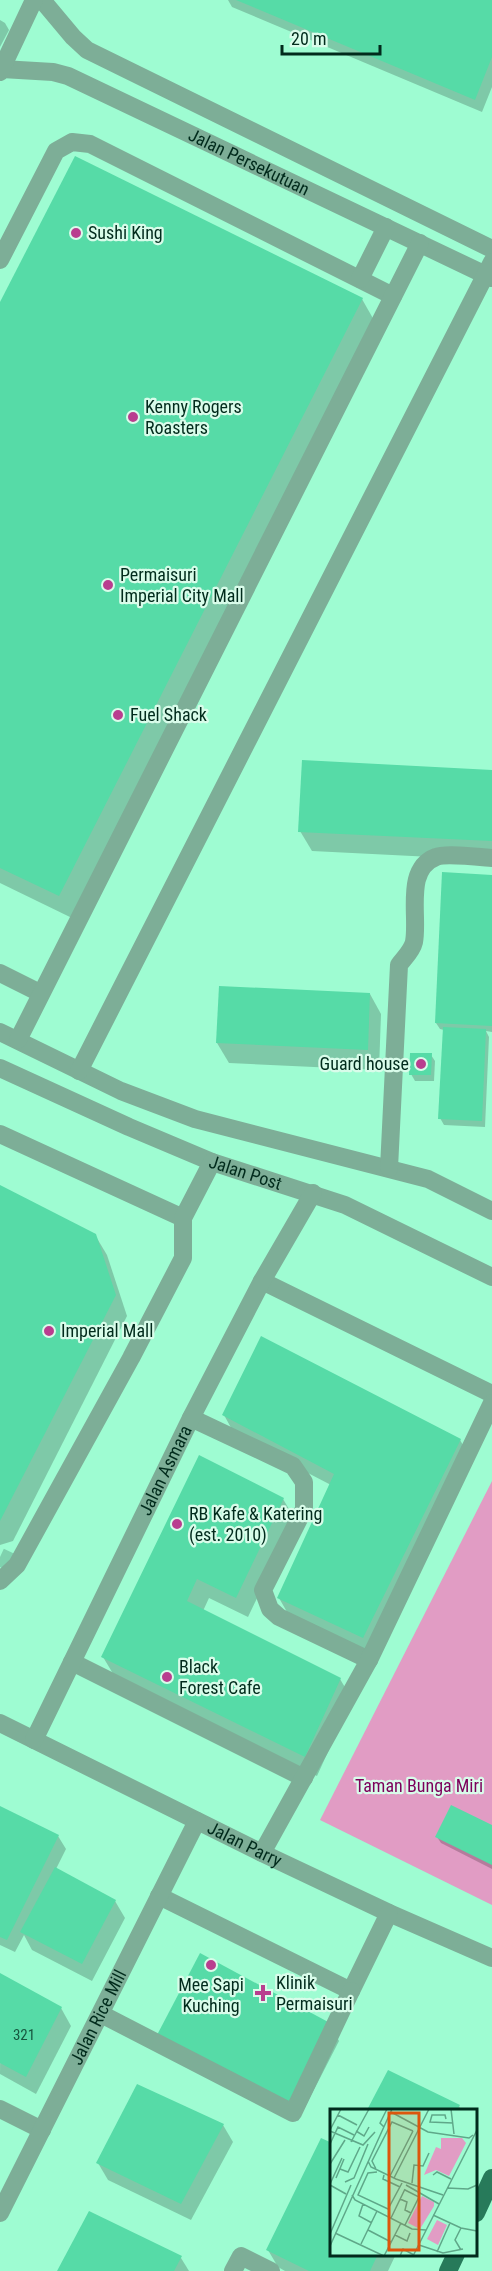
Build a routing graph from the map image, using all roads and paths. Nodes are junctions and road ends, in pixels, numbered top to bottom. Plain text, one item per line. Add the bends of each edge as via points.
1 (34, 0) edge
2 (42, 0) edge
3 (1, 70) edge
4 (386, 227) junction
5 (420, 243) junction
6 (492, 249) edge
7 (0, 260) edge
8 (490, 271) edge
9 (360, 279) junction
10 (393, 296) junction
11 (492, 858) edge
12 (0, 973) edge
13 (40, 993) junction
14 (0, 1032) edge
15 (18, 1040) junction
16 (0, 1068) edge
17 (79, 1071) junction
18 (0, 1134) edge
19 (212, 1162) junction
20 (389, 1168) junction
21 (313, 1193) junction
22 (492, 1211) edge
23 (183, 1218) junction
24 (492, 1277) edge
25 (262, 1281) junction
26 (492, 1394) edge
27 (492, 1403) edge
28 (191, 1418) junction
29 (0, 1581) edge
30 (369, 1660) junction
31 (72, 1662) junction
32 (0, 1723) edge
33 (34, 1740) junction
34 (304, 1778) junction
35 (197, 1821) junction
36 (262, 1853) junction
37 (159, 1896) junction
38 (389, 1913) junction
39 (492, 1958) edge
40 (351, 1991) junction
41 (101, 2014) junction
42 (0, 2109) edge
43 (42, 2130) junction
44 (492, 2178) edge
45 (477, 2211) edge
46 (0, 2213) edge
47 (455, 2256) edge
48 (233, 2271) edge
49 (272, 2271) edge
50 (448, 2271) edge

1 - 3 street
2 - 6 street, Jalan Persekutuan via 87,50
3 - 4 street, Jalan Persekutuan via 68,75
4 - 5 street, Jalan Persekutuan
4 - 9 street
5 - 8 street, Jalan Persekutuan
5 - 10 street
7 - 9 street via 56,151 72,142 90,144
8 - 17 street
9 - 10 street
10 - 13 street
11 - 20 street via 437,856 423,865 417,878 414,943 399,965
12 - 13 street
13 - 15 street
14 - 15 street, Jalan Post
15 - 17 street, Jalan Post
16 - 19 street, Jalan Post
17 - 20 street, Jalan Post via 195,1119
18 - 23 street
19 - 21 street, Jalan Post
19 - 23 street
20 - 22 street, Jalan Post via 428,1179
21 - 24 street, Jalan Post
21 - 25 street, Jalan Asmara
23 - 29 street via 183,1258 17,1565
25 - 26 street
25 - 28 street, Jalan Asmara
27 - 30 street
28 - 30 street via 293,1466 304,1482 304,1509 263,1590 270,1609
28 - 31 street, Jalan Asmara
30 - 34 street
31 - 33 street, Jalan Asmara
31 - 34 street
32 - 33 street, Jalan Parry
33 - 35 street, Jalan Parry
34 - 36 street
35 - 36 street, Jalan Parry
35 - 37 street, Jalan Rice Mill
36 - 38 street, Jalan Parry
37 - 40 street
37 - 41 street, Jalan Rice Mill
38 - 39 street, Jalan Parry
38 - 40 street
40 - 41 street via 293,2113
41 - 43 street, Jalan Rice Mill
42 - 43 street
43 - 46 street, Jalan Rice Mill
44 - 45 main road
47 - 50 main road
48 - 49 street via 241,2256

